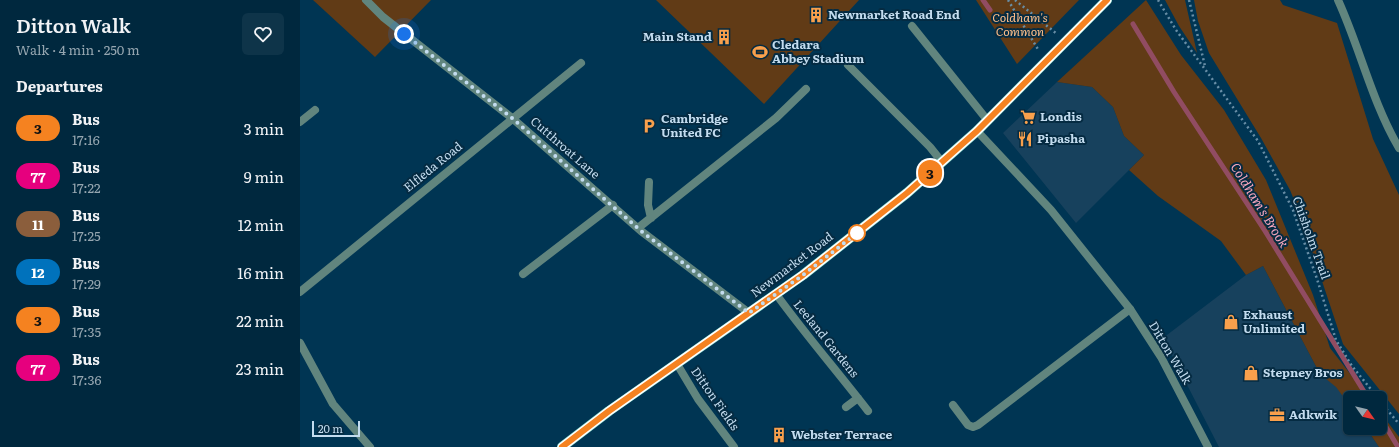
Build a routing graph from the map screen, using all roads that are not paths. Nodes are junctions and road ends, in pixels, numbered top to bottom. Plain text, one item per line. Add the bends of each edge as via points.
1 (366, 0) edge
2 (1107, 0) edge
3 (1338, 0) edge
4 (912, 26) dead end
5 (581, 63) dead end
6 (848, 65) dead end
7 (806, 88) dead end
8 (315, 110) dead end
9 (512, 118) junction
10 (988, 121) junction
11 (300, 122) edge
12 (977, 131) junction
13 (1399, 148) edge
14 (942, 162) junction
15 (649, 182) dead end
16 (612, 205) junction
17 (651, 218) junction
18 (638, 228) junction
19 (523, 274) dead end
20 (300, 292) edge
21 (776, 294) junction
22 (1130, 309) junction
23 (749, 313) junction
24 (300, 342) edge
25 (676, 364) junction
26 (858, 398) junction
27 (952, 405) dead end
28 (846, 407) dead end
29 (868, 411) dead end
30 (370, 447) edge
31 (562, 447) edge
32 (734, 447) edge
33 (1208, 447) edge

1 - 9 street, Cutthroat Lane via 383,17
2 - 10 main road, Newmarket Road
3 - 13 street
4 - 10 street
5 - 9 street, Elfleda Road
6 - 14 street
7 - 17 street via 776,118
8 - 11 street
9 - 16 street, Cutthroat Lane
9 - 20 street, Elfleda Road
10 - 12 main road, Newmarket Road
12 - 14 main road, Newmarket Road
12 - 22 street, Ditton Walk via 1051,210
14 - 21 main road, Newmarket Road via 901,198
15 - 17 street via 648,205
16 - 18 street, Cutthroat Lane
16 - 19 street
17 - 18 street
18 - 23 street, Cutthroat Lane
21 - 23 main road, Newmarket Road
21 - 26 street, Leeland Gardens
22 - 27 street via 978,425 968,425
22 - 33 street, Ditton Walk via 1161,357
23 - 25 main road, Newmarket Road
24 - 30 street via 333,404
25 - 31 main road, Newmarket Road
25 - 32 street, Ditton Fields via 698,399
26 - 28 street
26 - 29 street, Leeland Gardens

